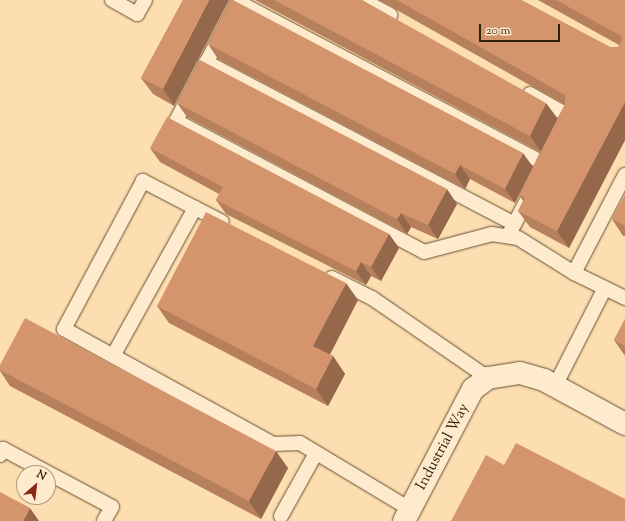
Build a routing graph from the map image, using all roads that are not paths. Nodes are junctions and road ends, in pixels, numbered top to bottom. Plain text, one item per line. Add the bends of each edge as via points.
1 (112, 0) edge
2 (145, 0) edge
3 (362, 0) edge
4 (239, 1) edge
5 (404, 23) edge
6 (206, 62) junction
7 (521, 89) edge
8 (559, 137) edge
9 (552, 150) edge
10 (545, 164) junction
11 (625, 175) edge
12 (195, 208) junction
13 (237, 230) edge
14 (511, 230) junction
15 (322, 273) edge
16 (574, 273) junction
17 (605, 288) junction
18 (625, 298) edge
19 (113, 356) junction
20 (488, 378) junction
21 (555, 386) junction
22 (625, 424) edge
23 (316, 453) junction
24 (0, 455) edge
25 (407, 515) edge
26 (281, 516) dead end
27 (104, 521) edge

1 - 2 lane via 137,14
3 - 5 lane
4 - 6 lane
4 - 10 lane
6 - 14 lane
6 - 14 lane via 176,121 424,252
7 - 8 lane via 569,116
9 - 10 lane
10 - 14 lane
11 - 16 lane
12 - 13 lane
12 - 19 lane
12 - 19 lane via 143,181 64,329
14 - 16 lane via 518,238
15 - 20 lane via 372,298
16 - 17 lane
17 - 18 lane
17 - 21 lane
19 - 23 lane via 273,444 300,443
20 - 21 street via 520,373
20 - 25 street, Industrial Way via 473,390
21 - 22 street
23 - 25 lane
23 - 26 lane
24 - 27 lane via 3,449 112,507

